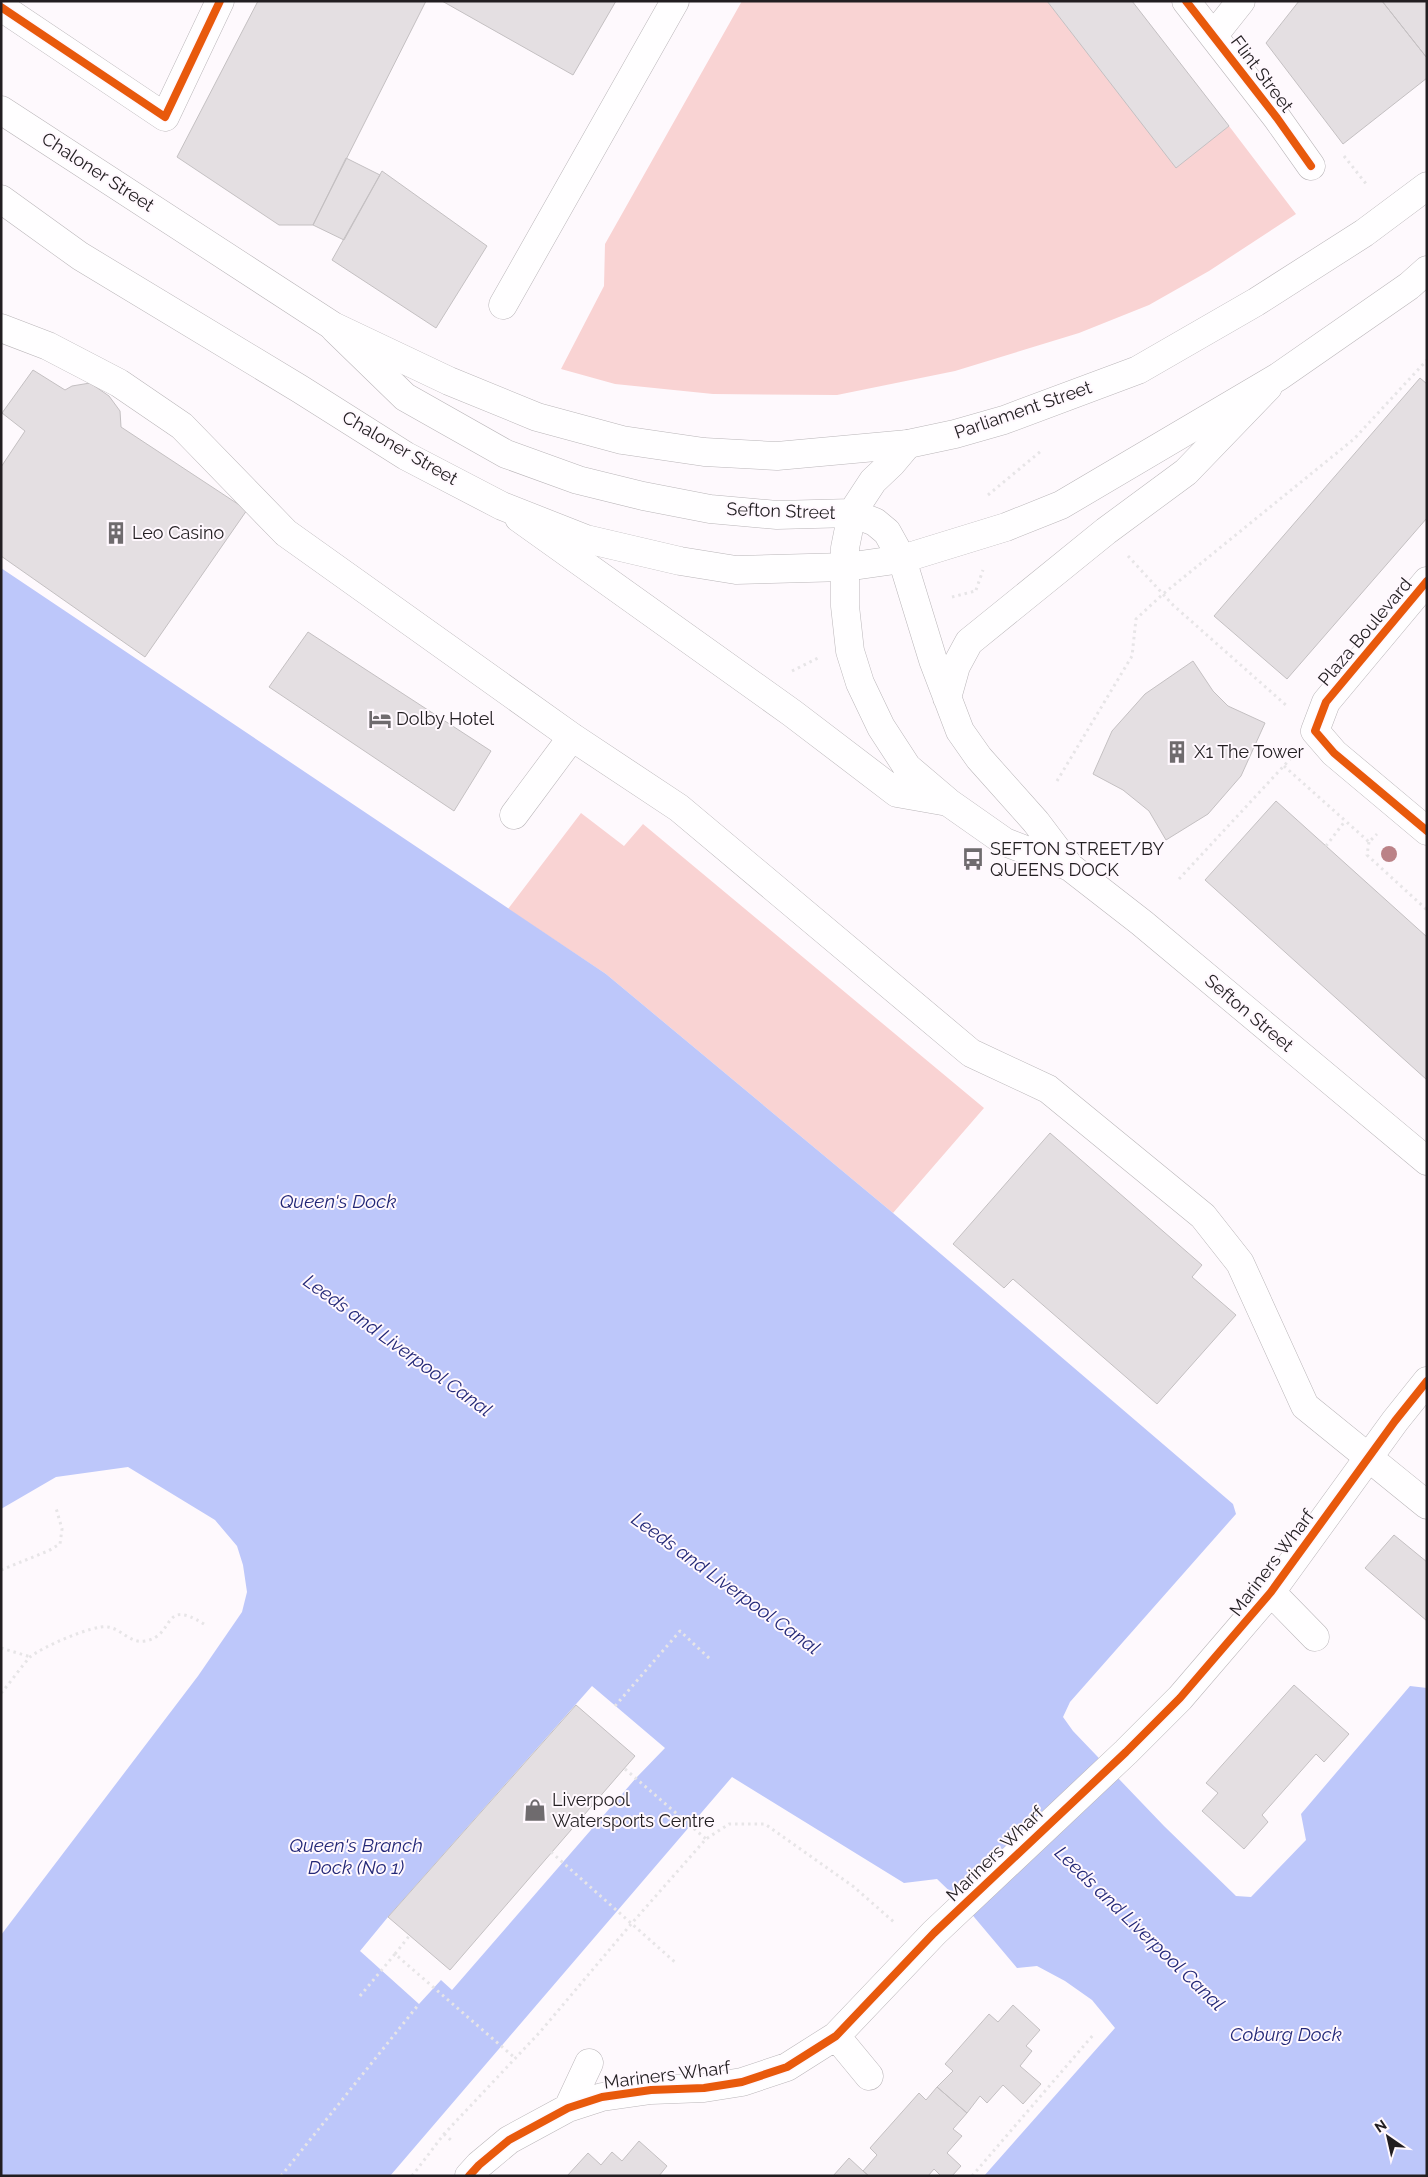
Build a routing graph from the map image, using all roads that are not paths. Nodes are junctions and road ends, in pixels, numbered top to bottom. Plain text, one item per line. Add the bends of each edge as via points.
1 (220, 1) edge
2 (676, 1) edge
3 (1186, 1) edge
4 (1241, 1) edge
5 (1, 7) edge
6 (1214, 35) junction
7 (1, 110) edge
8 (1311, 166) dead end
9 (1427, 186) edge
10 (1, 199) edge
11 (1427, 270) edge
12 (503, 305) dead end
13 (333, 326) junction
14 (1, 328) edge
15 (1278, 377) junction
16 (537, 417) joint
17 (908, 444) junction
18 (502, 506) junction
19 (852, 513) junction
20 (902, 559) junction
21 (846, 567) junction
22 (1427, 581) edge
23 (947, 698) junction
24 (572, 737) junction
25 (948, 802) junction
26 (514, 815) dead end
27 (1427, 831) edge
28 (1070, 867) junction
29 (1427, 1161) edge
30 (1427, 1381) edge
31 (1369, 1457) junction
32 (1427, 1504) edge
33 (1271, 1592) junction
34 (1315, 1637) dead end
35 (836, 2036) junction
36 (589, 2063) dead end
37 (869, 2076) dead end
38 (568, 2108) junction
39 (469, 2176) edge

1 - 5 main road via 165,117
2 - 12 main road
3 - 6 main road, Flint Street
4 - 6 main road
6 - 8 main road, Flint Street
7 - 13 main road, Chaloner Street
9 - 17 main road, Parliament Street via 1364,233 1273,291 1138,370 1004,420
10 - 18 main road, Chaloner Street via 80,256 406,456
11 - 15 main road
13 - 16 main road, Chaloner Street via 449,382
13 - 19 main road, Sefton Street via 405,397 506,454 578,480 710,509 777,515
14 - 24 main road via 48,346 119,383 182,426 286,533
15 - 20 main road via 1060,505 1006,527
15 - 23 main road via 1186,472 969,642 956,666
16 - 17 main road, Parliament Street via 622,440 704,452 777,456
17 - 19 main road via 873,481
18 - 21 main road, Chaloner Street via 586,539 680,561 736,570
18 - 25 main road, Sefton Street via 792,713 897,793
19 - 20 main road, Sefton Street via 875,522 887,532
19 - 21 main road via 844,548
20 - 21 main road
20 - 23 main road, Sefton Street
21 - 25 main road via 845,606 849,642 860,683 881,727 907,767
22 - 27 main road, Plaza Boulevard via 1326,702 1315,731 1334,753
23 - 28 main road, Sefton Street via 960,731 978,758 1036,822
24 - 26 main road
24 - 31 main road via 679,808 971,1053 1048,1089 1203,1216 1240,1262 1305,1406
25 - 28 main road, Sefton Street via 1005,842
28 - 29 main road, Sefton Street
30 - 31 main road, Mariners Wharf
31 - 32 main road
31 - 33 main road, Mariners Wharf
33 - 34 main road
33 - 35 main road, Mariners Wharf via 1180,1698 934,1933
35 - 37 main road
35 - 38 main road, Mariners Wharf via 787,2067 742,2082 602,2097
36 - 38 main road
38 - 39 main road, Mariners Wharf via 510,2139

